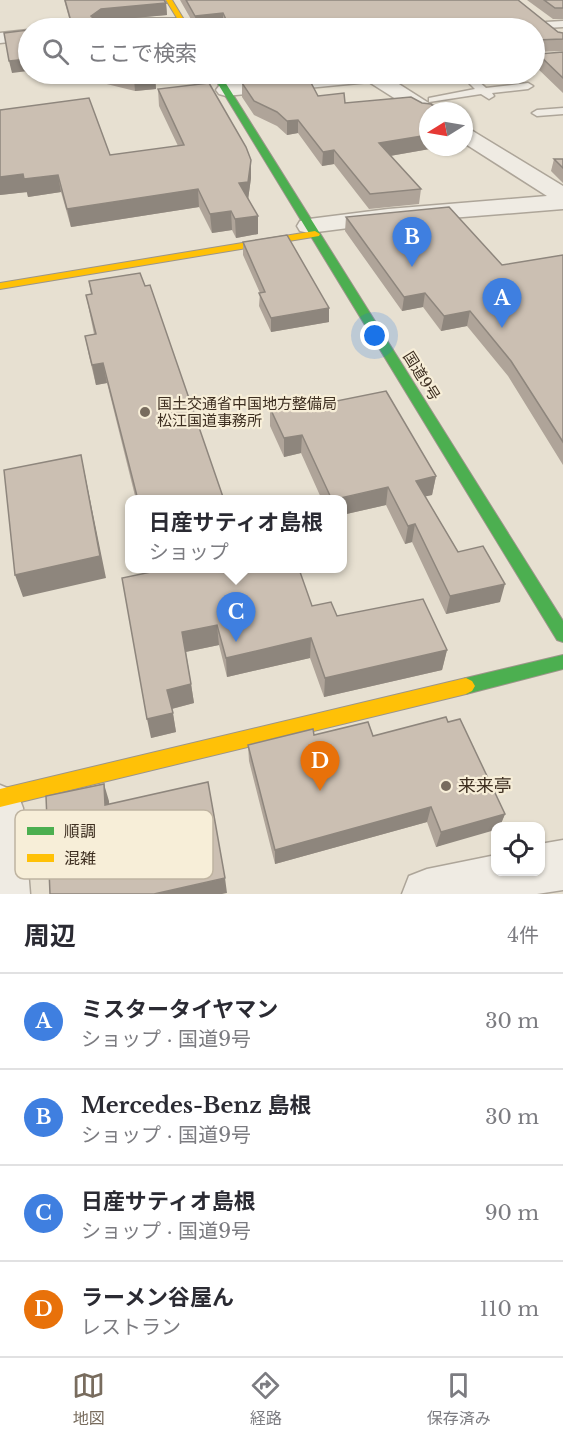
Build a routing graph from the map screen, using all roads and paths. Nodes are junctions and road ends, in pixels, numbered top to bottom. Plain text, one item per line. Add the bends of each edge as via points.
1 (169, 0) edge
2 (529, 13) edge
3 (180, 18) edge
4 (536, 18) edge
5 (563, 24) edge
6 (546, 26) joint
7 (18, 37) edge
8 (0, 38) edge
9 (563, 38) edge
10 (222, 84) edge
11 (396, 84) edge
12 (476, 84) edge
13 (528, 86) dead end
14 (483, 91) junction
15 (495, 101) dead end
16 (426, 102) edge
17 (442, 102) edge
18 (563, 111) edge
19 (537, 113) dead end
20 (473, 140) edge
21 (563, 196) edge
22 (563, 202) edge
23 (312, 230) junction
24 (0, 286) edge
25 (563, 634) edge
26 (563, 662) edge
27 (0, 798) edge
28 (0, 808) edge
29 (563, 865) edge
30 (545, 869) edge
31 (512, 876) edge
32 (5, 894) edge
33 (428, 894) edge

1 - 3 main road
2 - 4 street
5 - 6 lane
6 - 9 street
7 - 8 street
10 - 23 main road, 国道9号
11 - 16 street
12 - 14 lane
13 - 14 lane
14 - 15 lane
14 - 17 lane
18 - 19 lane
20 - 21 street
22 - 23 street via 388,216
23 - 24 main road
23 - 25 main road, 国道9号
26 - 27 main road
28 - 32 street
29 - 30 street
31 - 33 street

